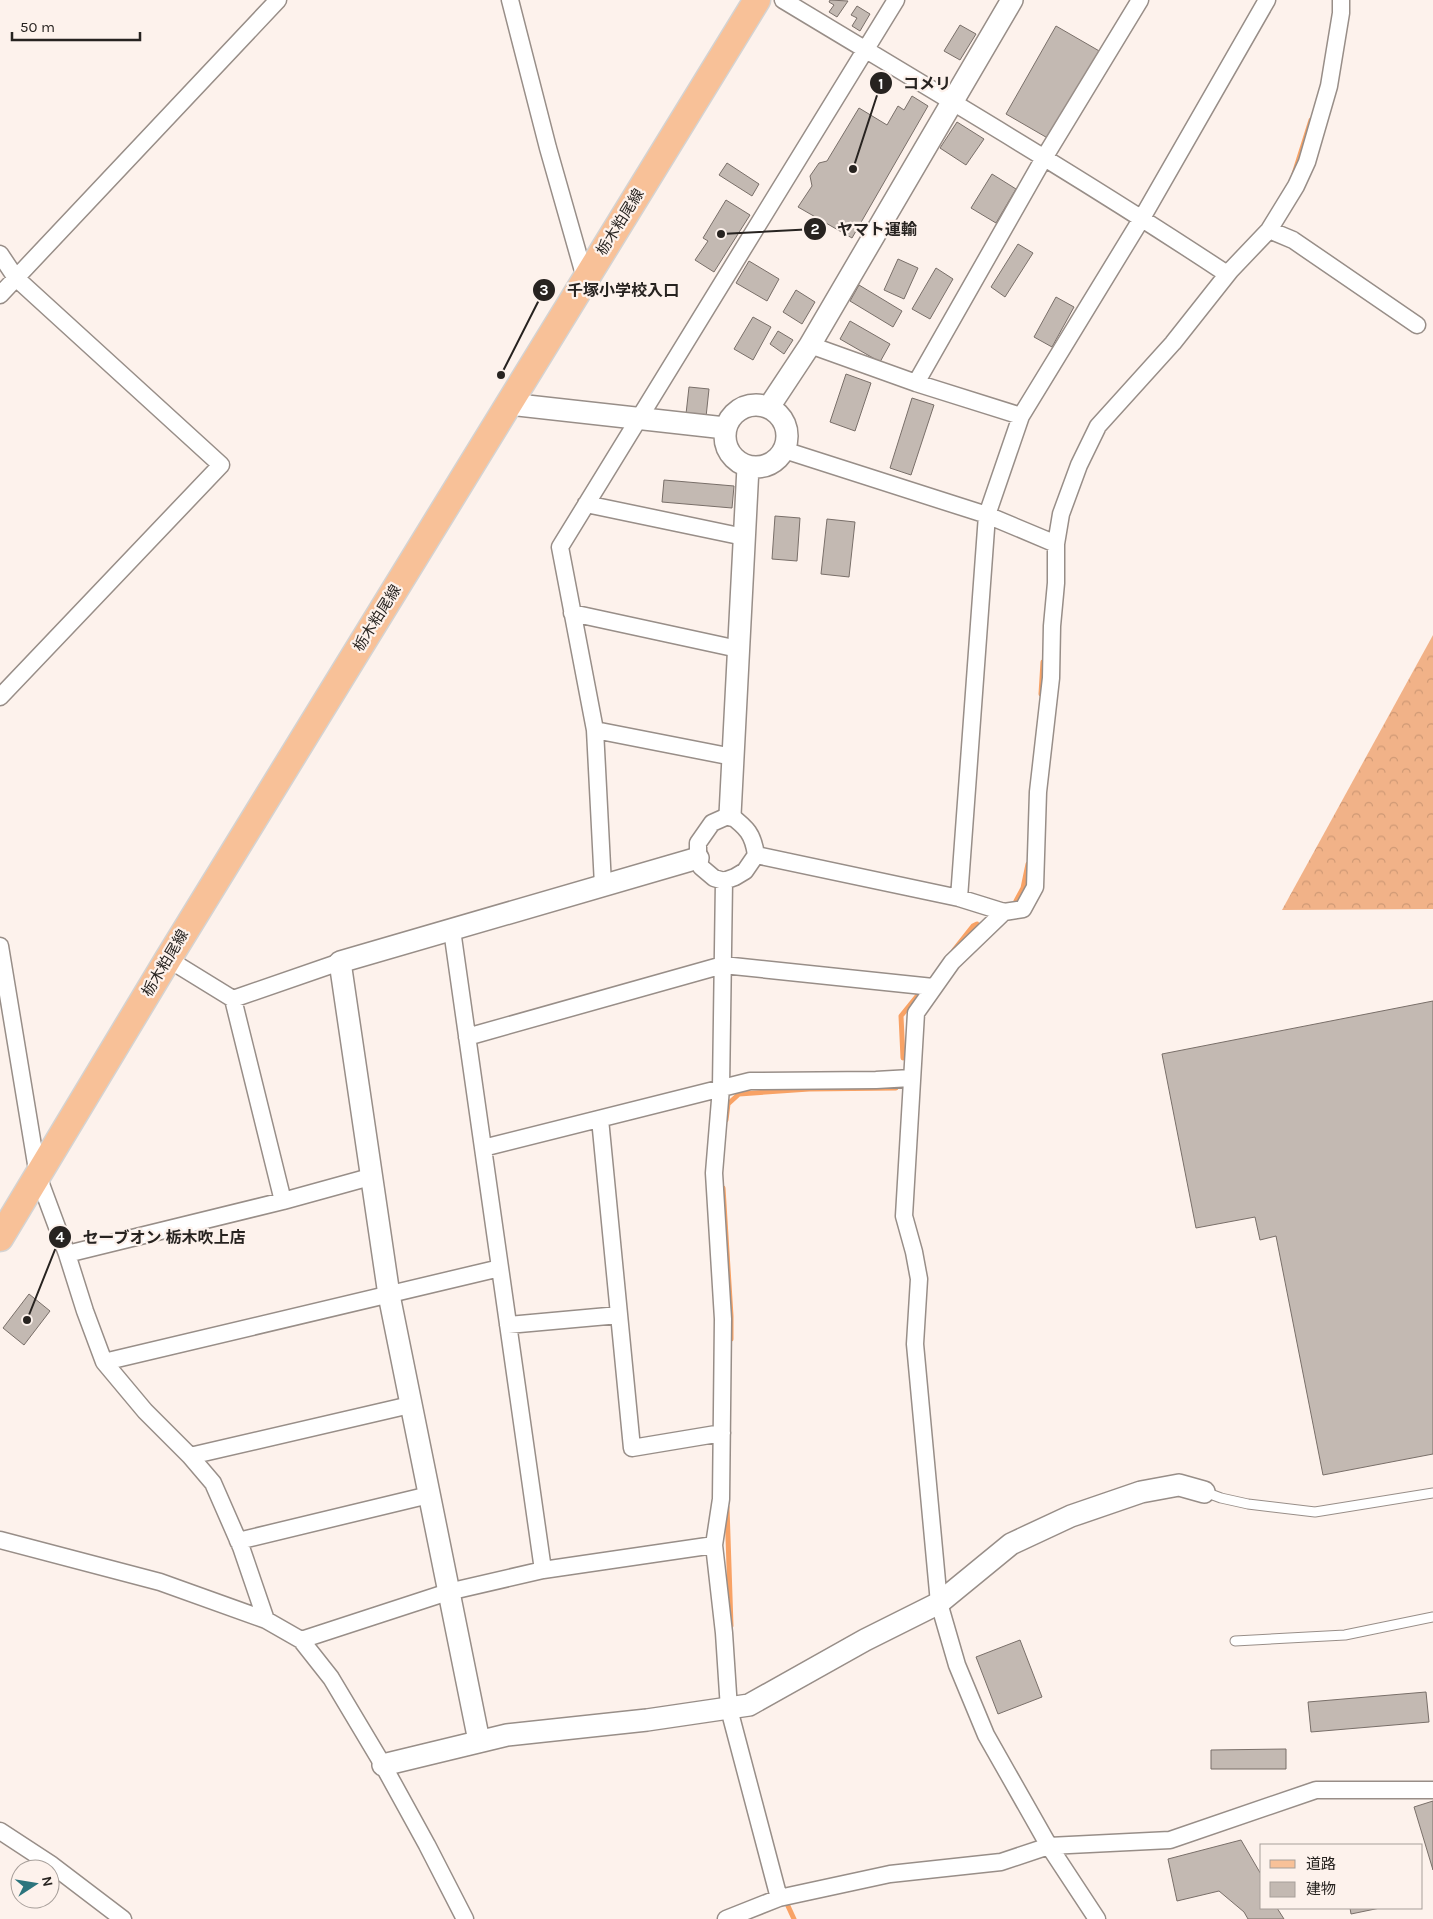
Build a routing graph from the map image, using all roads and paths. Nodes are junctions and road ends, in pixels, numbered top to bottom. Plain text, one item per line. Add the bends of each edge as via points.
1 (278, 0) edge
2 (510, 0) edge
3 (757, 0) edge
4 (783, 0) edge
5 (896, 0) edge
6 (1012, 0) edge
7 (1140, 0) edge
8 (1267, 0) edge
9 (1341, 0) edge
10 (866, 50) junction
11 (952, 101) junction
12 (1044, 158) junction
13 (1142, 218) junction
14 (1269, 230) junction
15 (0, 254) edge
16 (1227, 274) junction
17 (16, 278) junction
18 (585, 278) junction
19 (0, 295) edge
20 (1418, 325) dead end
21 (810, 345) junction
22 (916, 383) junction
23 (509, 404) junction
24 (769, 407) junction
25 (1021, 416) junction
26 (640, 419) junction
27 (725, 428) junction
28 (784, 450) junction
29 (748, 466) junction
30 (586, 504) junction
31 (987, 516) junction
32 (744, 537) junction
33 (1056, 544) junction
34 (572, 613) junction
35 (738, 649) junction
36 (0, 697) edge
37 (595, 730) junction
38 (733, 757) junction
39 (730, 815) junction
40 (756, 855) junction
41 (698, 858) junction
42 (724, 881) junction
43 (604, 885) junction
44 (959, 898) junction
45 (1004, 912) junction
46 (452, 930) junction
47 (0, 946) edge
48 (168, 959) junction
49 (340, 962) junction
50 (723, 965) junction
51 (933, 987) junction
52 (233, 999) junction
53 (467, 1037) junction
54 (911, 1078) junction
55 (720, 1088) junction
56 (600, 1118) junction
57 (483, 1148) junction
58 (38, 1176) junction
59 (370, 1177) junction
60 (283, 1201) junction
61 (0, 1238) edge
62 (67, 1254) junction
63 (500, 1268) junction
64 (389, 1295) junction
65 (619, 1315) junction
66 (508, 1325) junction
67 (104, 1362) junction
68 (410, 1405) junction
69 (722, 1434) junction
70 (190, 1456) junction
71 (1204, 1492) joint
72 (1433, 1493) edge
73 (429, 1496) junction
74 (0, 1540) edge
75 (238, 1540) junction
76 (714, 1545) junction
77 (543, 1570) junction
78 (448, 1592) junction
79 (939, 1603) junction
80 (1433, 1617) edge
81 (266, 1620) junction
82 (301, 1640) junction
83 (1235, 1641) dead end
84 (729, 1709) junction
85 (479, 1741) junction
86 (383, 1765) junction
87 (1433, 1790) edge
88 (0, 1831) edge
89 (1049, 1846) junction
90 (779, 1898) junction
91 (123, 1919) edge
92 (465, 1919) edge
93 (726, 1919) edge
94 (1097, 1919) edge

1 - 17 street
2 - 18 street
3 - 18 main road, 栃木粕尾線
4 - 10 street
5 - 10 street
6 - 11 street
7 - 12 street
8 - 13 street
9 - 14 street via 1329,86 1307,162
10 - 11 street
10 - 26 street
11 - 12 street
11 - 21 street
12 - 13 street
12 - 22 street
13 - 16 street
13 - 25 street
14 - 16 street
14 - 20 street via 1293,240
15 - 17 street
16 - 33 street via 1173,343 1098,426 1061,514
17 - 19 street
17 - 36 street via 221,465
18 - 23 main road, 栃木粕尾線
21 - 22 street
21 - 24 street
22 - 25 street
23 - 26 street
23 - 48 main road, 栃木粕尾線
24 - 27 street via 750,404 734,412
24 - 28 street via 781,418 787,433
25 - 31 street
26 - 27 street
26 - 30 street
27 - 29 street via 725,444 734,459
28 - 29 street via 775,461 762,467
28 - 31 street
29 - 32 street
30 - 32 street
30 - 34 street via 560,547
31 - 33 street
31 - 44 street
32 - 35 street
33 - 45 street via 1050,678 1038,792 1035,887 1023,909
34 - 35 street
34 - 37 street
35 - 38 street
37 - 38 street
37 - 43 street
38 - 39 street
39 - 40 street via 754,839
39 - 41 street via 712,823 698,842
40 - 42 street via 745,870
40 - 44 street
41 - 42 street via 701,867 714,878
41 - 43 street
42 - 50 street
43 - 46 street
44 - 45 street
45 - 51 street via 952,962
46 - 49 street
46 - 53 street
47 - 58 street
48 - 52 street
48 - 58 main road, 栃木粕尾線
49 - 52 street
49 - 59 street
50 - 51 street
50 - 53 street
50 - 55 street
51 - 54 street via 916,1013
52 - 60 street
53 - 57 street
54 - 55 street via 750,1081
54 - 79 street via 904,1216 919,1279 915,1344
55 - 56 street
55 - 69 street via 714,1173 723,1319
56 - 57 street
56 - 65 street
57 - 63 street
58 - 61 main road, 栃木粕尾線
58 - 62 street
59 - 60 street
59 - 64 street
60 - 62 street
62 - 67 street
63 - 64 street
63 - 66 street
64 - 67 street
64 - 68 street
65 - 66 street
65 - 69 street via 632,1448
66 - 77 street
67 - 70 street via 145,1411
68 - 70 street
68 - 73 street
69 - 76 street via 721,1499
70 - 75 street via 213,1483
71 - 72 lane via 1248,1504 1315,1512
71 - 79 street via 1179,1486 1141,1492 1072,1516 1011,1544
73 - 75 street
73 - 78 street
74 - 81 street via 160,1582
75 - 81 street
76 - 77 street
76 - 84 street
77 - 78 street
78 - 82 street
78 - 85 street
79 - 84 street via 749,1704
79 - 89 street via 958,1665 986,1735
80 - 83 lane via 1344,1635
81 - 82 street
82 - 86 street via 331,1678
84 - 85 street via 506,1735
84 - 90 street
85 - 86 street
86 - 92 street
87 - 89 street via 1316,1790 1170,1840
88 - 91 street via 52,1865
89 - 90 street via 1001,1862 890,1874
89 - 94 street
90 - 93 street

